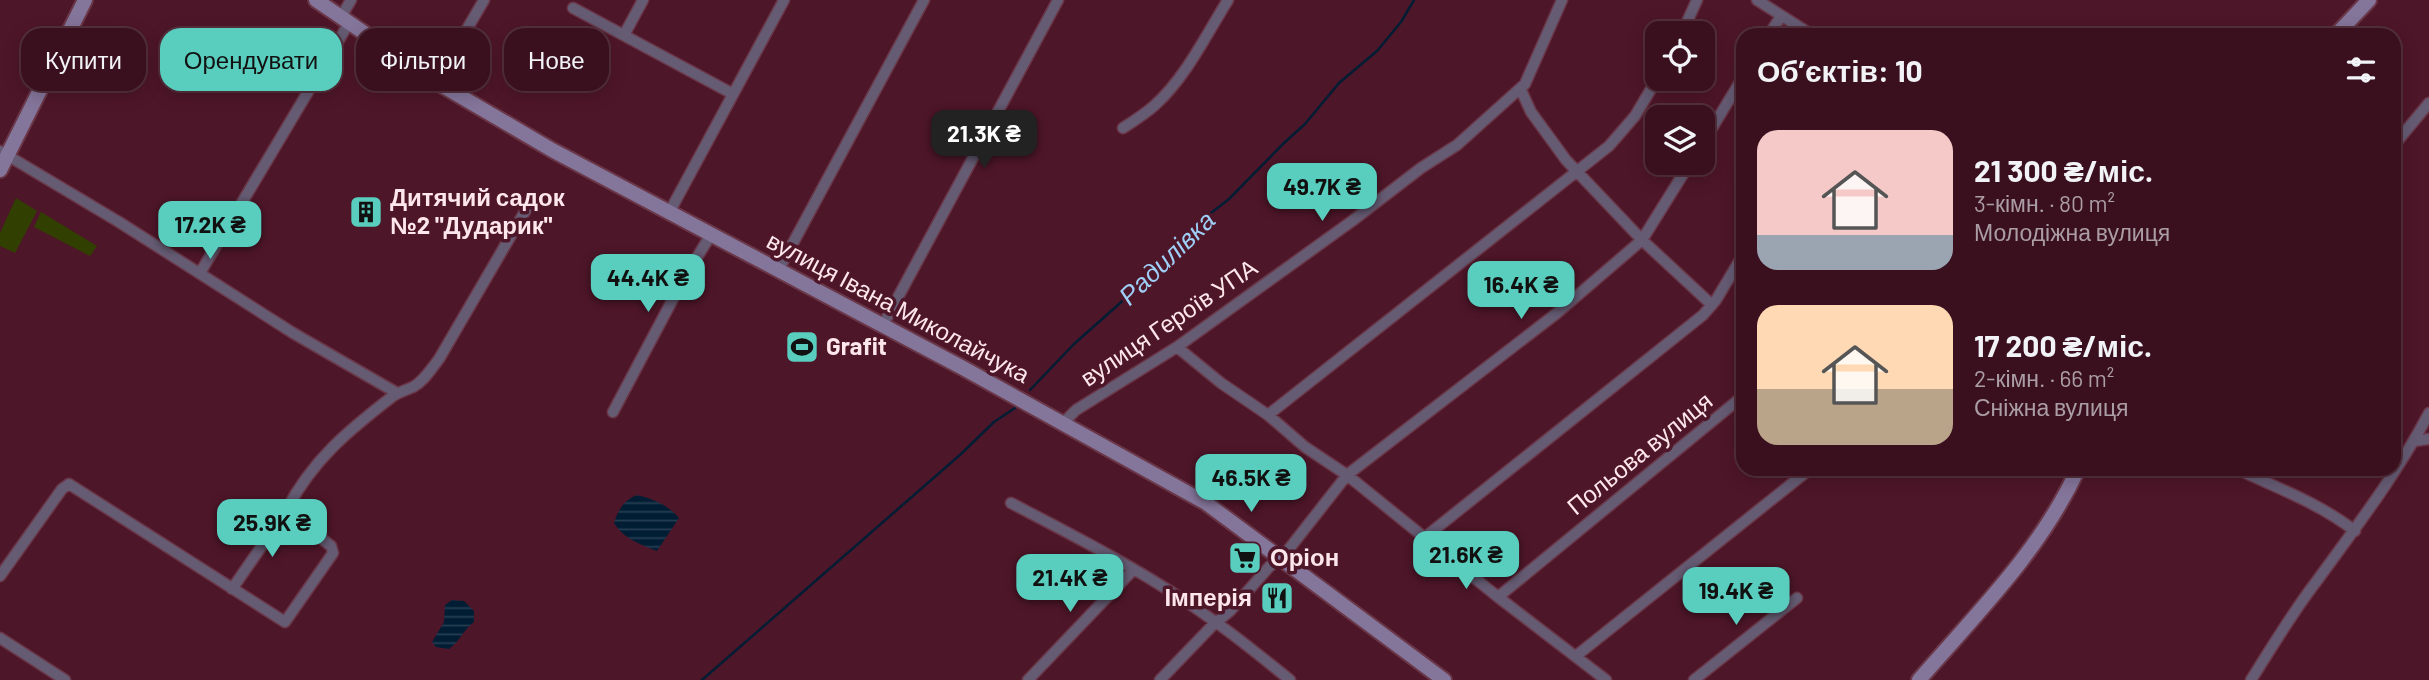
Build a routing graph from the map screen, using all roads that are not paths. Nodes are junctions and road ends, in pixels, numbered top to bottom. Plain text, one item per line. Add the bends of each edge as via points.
1 (85, 0) edge
2 (316, 0) edge
3 (351, 0) edge
4 (484, 0) edge
5 (643, 0) edge
6 (784, 0) edge
7 (924, 0) edge
8 (1058, 0) edge
9 (1228, 0) edge
10 (1562, 0) edge
11 (1697, 0) edge
12 (1757, 0) edge
13 (2369, 0) edge
14 (573, 8) dead end
15 (1781, 16) junction
16 (345, 20) junction
17 (1687, 21) edge
18 (357, 28) edge
19 (468, 28) edge
20 (1773, 28) edge
21 (1801, 28) edge
22 (2343, 28) edge
23 (624, 35) junction
24 (1736, 89) edge
25 (1521, 90) junction
26 (451, 91) edge
27 (1650, 91) edge
28 (733, 94) junction
29 (2429, 103) edge
30 (1715, 123) edge
31 (1123, 128) dead end
32 (2401, 137) edge
33 (2, 160) edge
34 (1579, 171) junction
35 (1683, 175) edge
36 (527, 208) dead end
37 (670, 211) junction
38 (712, 233) junction
39 (1642, 240) junction
40 (1736, 267) edge
41 (779, 269) junction
42 (200, 273) junction
43 (1713, 305) junction
44 (883, 325) junction
45 (1177, 347) junction
46 (397, 393) junction
47 (1736, 402) edge
48 (613, 412) dead end
49 (2429, 414) edge
50 (1268, 415) junction
51 (1063, 423) junction
52 (2429, 439) edge
53 (2414, 441) junction
54 (2401, 460) edge
55 (1347, 475) junction
56 (1801, 476) edge
57 (2075, 476) edge
58 (2252, 476) edge
59 (2391, 476) edge
60 (1011, 503) dead end
61 (286, 511) junction
62 (2354, 531) junction
63 (1424, 538) junction
64 (1281, 557) junction
65 (1133, 570) junction
66 (0, 576) edge
67 (232, 589) junction
68 (1499, 597) junction
69 (1797, 598) dead end
70 (1216, 622) junction
71 (0, 638) edge
72 (1576, 656) junction
73 (65, 680) edge
74 (1028, 680) edge
75 (1160, 680) edge
76 (1290, 680) edge
77 (1444, 680) edge
78 (1606, 680) edge
79 (1694, 680) edge
80 (1919, 680) edge
81 (2251, 680) edge

1 - 33 street
2 - 16 street, вулиця Івана Миколайчука
3 - 16 street
4 - 19 street
5 - 23 street
6 - 28 street
7 - 41 street
8 - 44 street
9 - 31 street via 1157,104
10 - 25 street, вулиця Героїв УПА
11 - 17 street
12 - 15 street
13 - 22 street
14 - 23 street
15 - 20 street
15 - 21 street
16 - 18 street, вулиця Івана Миколайчука
16 - 42 street
23 - 28 street
24 - 30 street
25 - 34 street via 1539,123
25 - 45 street, вулиця Героїв УПА via 1457,145
26 - 37 street, вулиця Івана Миколайчука
27 - 34 street via 1609,146
28 - 37 street
29 - 32 street
33 - 42 street via 119,222
34 - 39 street
34 - 50 street
35 - 39 street
36 - 46 street via 439,359 414,386
37 - 38 street, вулиця Івана Миколайчука
38 - 41 street, вулиця Івана Миколайчука
38 - 48 street
39 - 43 street
39 - 55 street via 1557,313
40 - 43 street
41 - 44 street, вулиця Івана Миколайчука
42 - 46 street
43 - 63 street
44 - 51 street, вулиця Івана Миколайчука
45 - 50 street
45 - 51 street, вулиця Героїв УПА via 1076,410
46 - 61 street via 329,449 300,484
47 - 68 street, Польова вулиця
49 - 53 street
50 - 55 street
51 - 64 street, вулиця Івана Миколайчука via 1206,503
52 - 53 street
53 - 54 street
55 - 63 street
55 - 64 street
56 - 72 street
57 - 80 street via 2027,556
58 - 62 street via 2313,504
59 - 62 street
60 - 65 street
61 - 67 street
61 - 67 street via 331,546 333,553 321,573 285,622
62 - 81 street
63 - 68 street
64 - 70 street
64 - 77 street, вулиця Івана Миколайчука
65 - 70 street
65 - 74 street
66 - 67 street via 69,484
68 - 72 street
69 - 79 street
70 - 75 street
70 - 76 street
71 - 73 street
72 - 78 street

